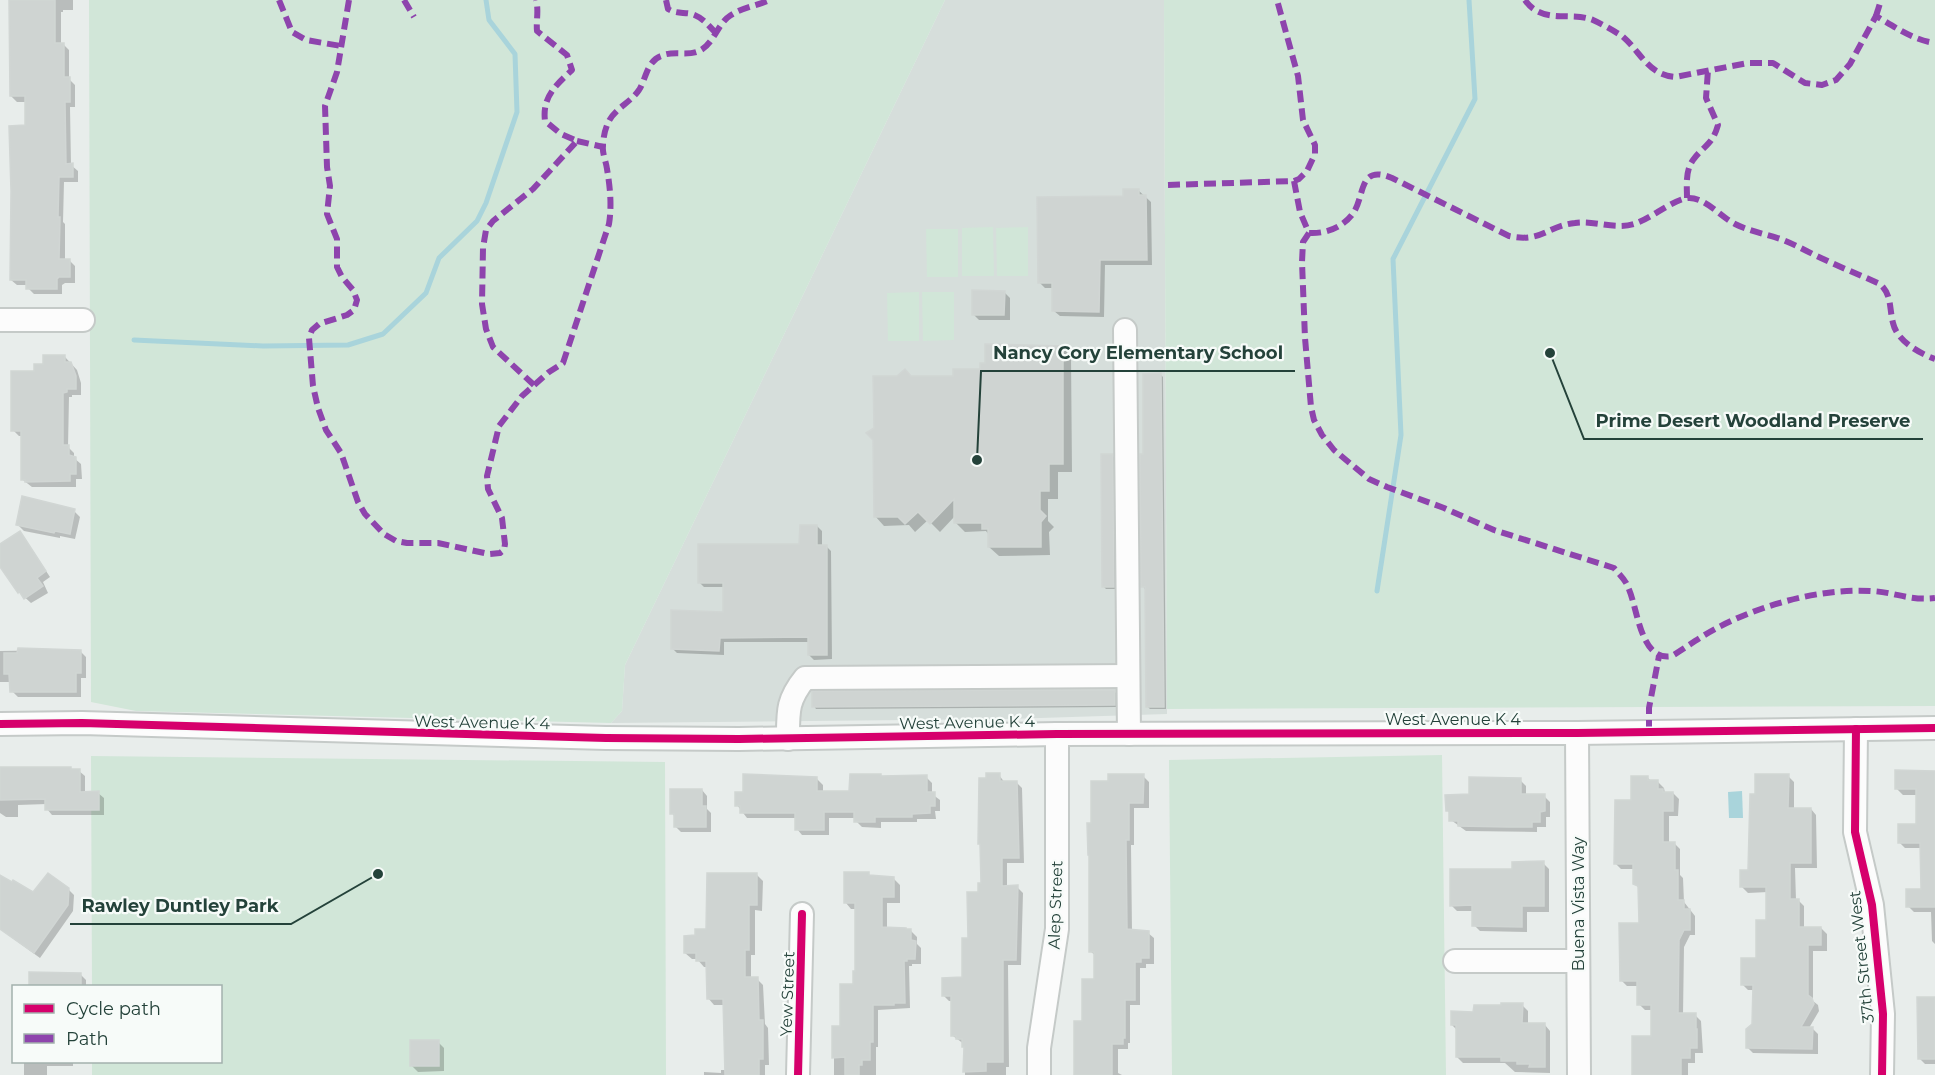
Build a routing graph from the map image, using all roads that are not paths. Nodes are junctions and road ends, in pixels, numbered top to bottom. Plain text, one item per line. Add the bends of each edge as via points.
1 (83, 320) dead end
2 (0, 321) edge
3 (1125, 330) dead end
4 (1128, 676) junction
5 (0, 724) edge
6 (1935, 728) edge
7 (1856, 729) junction
8 (1577, 733) junction
9 (1057, 734) junction
10 (1129, 734) junction
11 (788, 739) junction
12 (802, 914) dead end
13 (1455, 961) dead end
14 (1578, 961) junction
15 (798, 1075) edge
16 (1039, 1075) edge
17 (1579, 1075) edge
18 (1882, 1075) edge

1 - 2 street
3 - 4 street
4 - 10 street
4 - 11 street via 805,678 788,706
5 - 11 street, West Avenue K 4
6 - 7 street, West Avenue K 4
7 - 8 street, West Avenue K 4
7 - 18 street, 37th Street West via 1855,832 1872,905 1883,1014
8 - 10 street, West Avenue K 4
8 - 14 street, Buena Vista Way
9 - 10 street, West Avenue K 4
9 - 11 street, West Avenue K 4
9 - 16 street, Alep Street via 1056,929 1039,1048
12 - 15 street, Yew Street
13 - 14 street
14 - 17 street, Buena Vista Way

